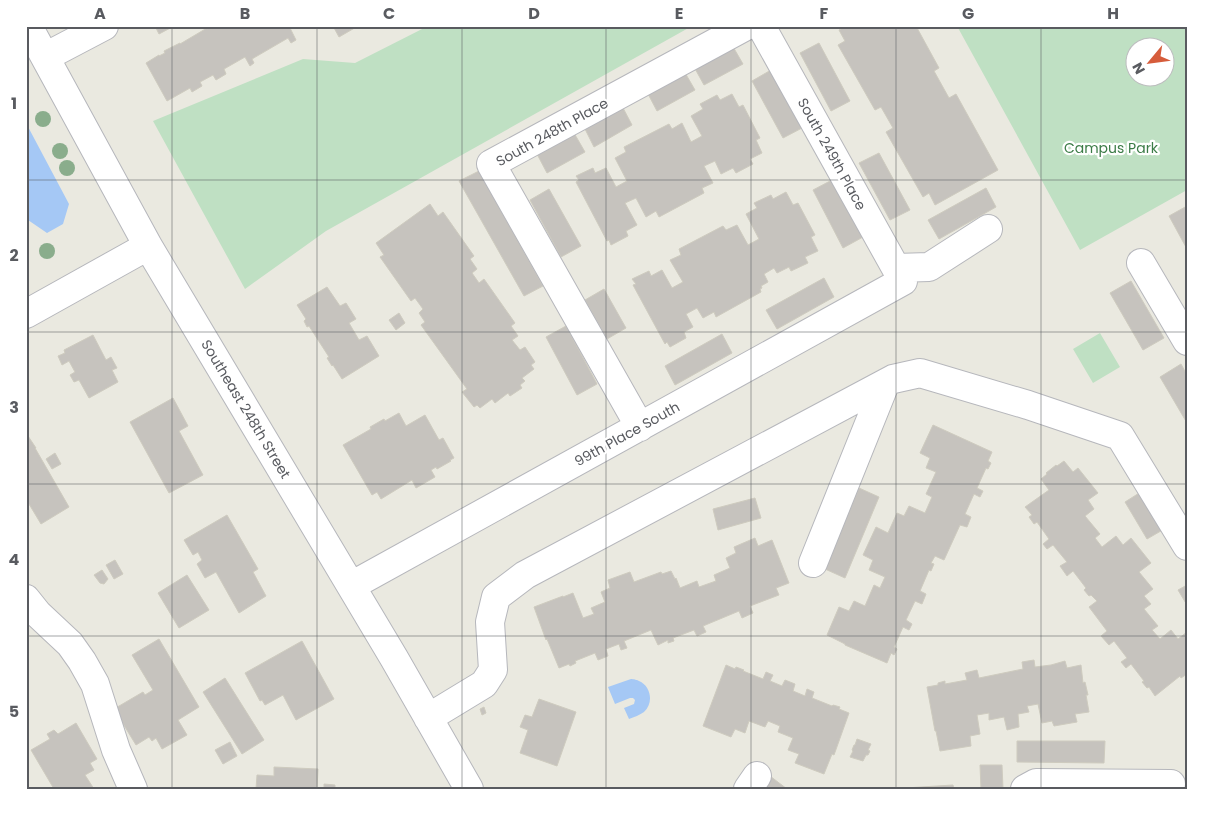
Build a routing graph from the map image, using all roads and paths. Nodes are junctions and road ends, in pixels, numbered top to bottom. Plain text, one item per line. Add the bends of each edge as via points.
1 (28, 26) edge
2 (104, 26) edge
3 (746, 26) edge
4 (761, 26) edge
5 (45, 57) junction
6 (988, 229) dead end
7 (148, 246) junction
8 (1141, 263) dead end
9 (900, 275) junction
10 (26, 314) edge
11 (1187, 341) edge
12 (885, 384) junction
13 (640, 427) junction
14 (1187, 546) edge
15 (814, 563) dead end
16 (351, 586) junction
17 (26, 599) edge
18 (428, 718) junction
19 (1174, 780) edge
20 (133, 789) edge
21 (469, 789) edge
22 (1025, 789) edge

1 - 5 street, Southeast 248th Street
2 - 5 street
3 - 13 street, South 248th Place via 491,164
4 - 9 street, South 249th Place
5 - 7 street, Southeast 248th Street
6 - 9 street via 929,267
7 - 10 street
7 - 16 street, Southeast 248th Street
8 - 11 street
9 - 13 street, 99th Place South
12 - 14 street via 920,373 1120,436
12 - 15 street
12 - 18 street via 525,575 496,597 490,622 493,670 484,684
13 - 16 street, 99th Place South
16 - 18 street, Southeast 248th Street
17 - 20 street via 70,644 95,684 116,750
18 - 21 street, Southeast 248th Street
19 - 22 street via 1036,783

